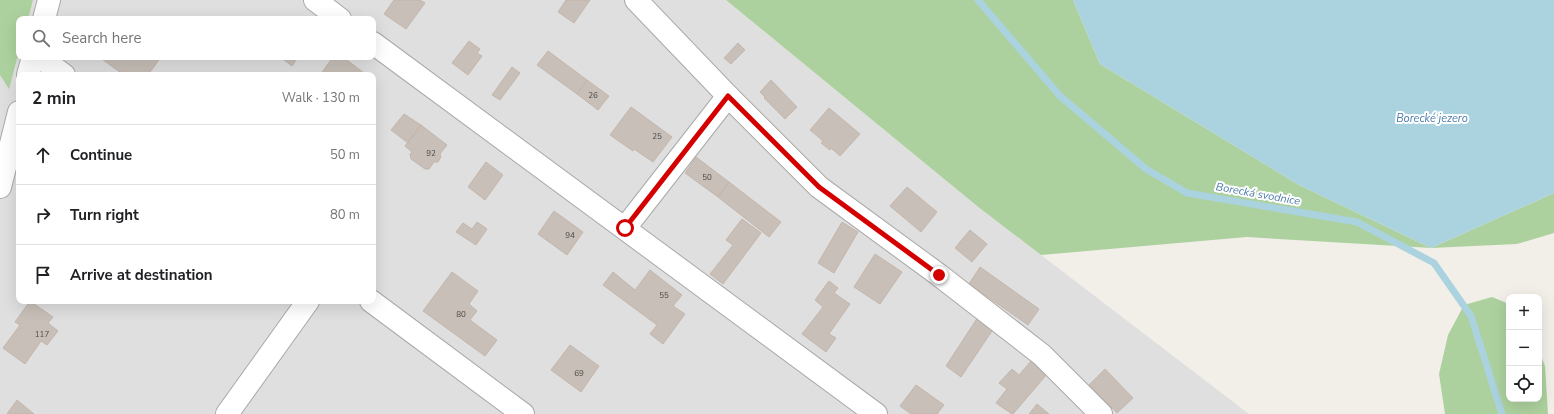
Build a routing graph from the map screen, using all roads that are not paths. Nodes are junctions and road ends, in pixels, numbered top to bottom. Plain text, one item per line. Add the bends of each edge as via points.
1 (49, 0) edge
2 (315, 0) edge
3 (636, 0) edge
4 (45, 16) edge
5 (336, 16) edge
6 (376, 45) edge
7 (32, 60) edge
8 (44, 60) edge
9 (29, 72) edge
10 (60, 72) edge
11 (728, 96) junction
12 (16, 124) edge
13 (0, 187) edge
14 (625, 228) junction
15 (306, 304) edge
16 (375, 304) edge
17 (227, 414) edge
18 (523, 414) edge
19 (876, 414) edge
20 (1101, 414) edge

1 - 4 street
2 - 5 street
3 - 11 street
6 - 14 street
7 - 9 street
8 - 10 street
11 - 14 street
11 - 20 street via 819,187 1042,354
12 - 13 street
14 - 19 street
15 - 17 street
16 - 18 street

